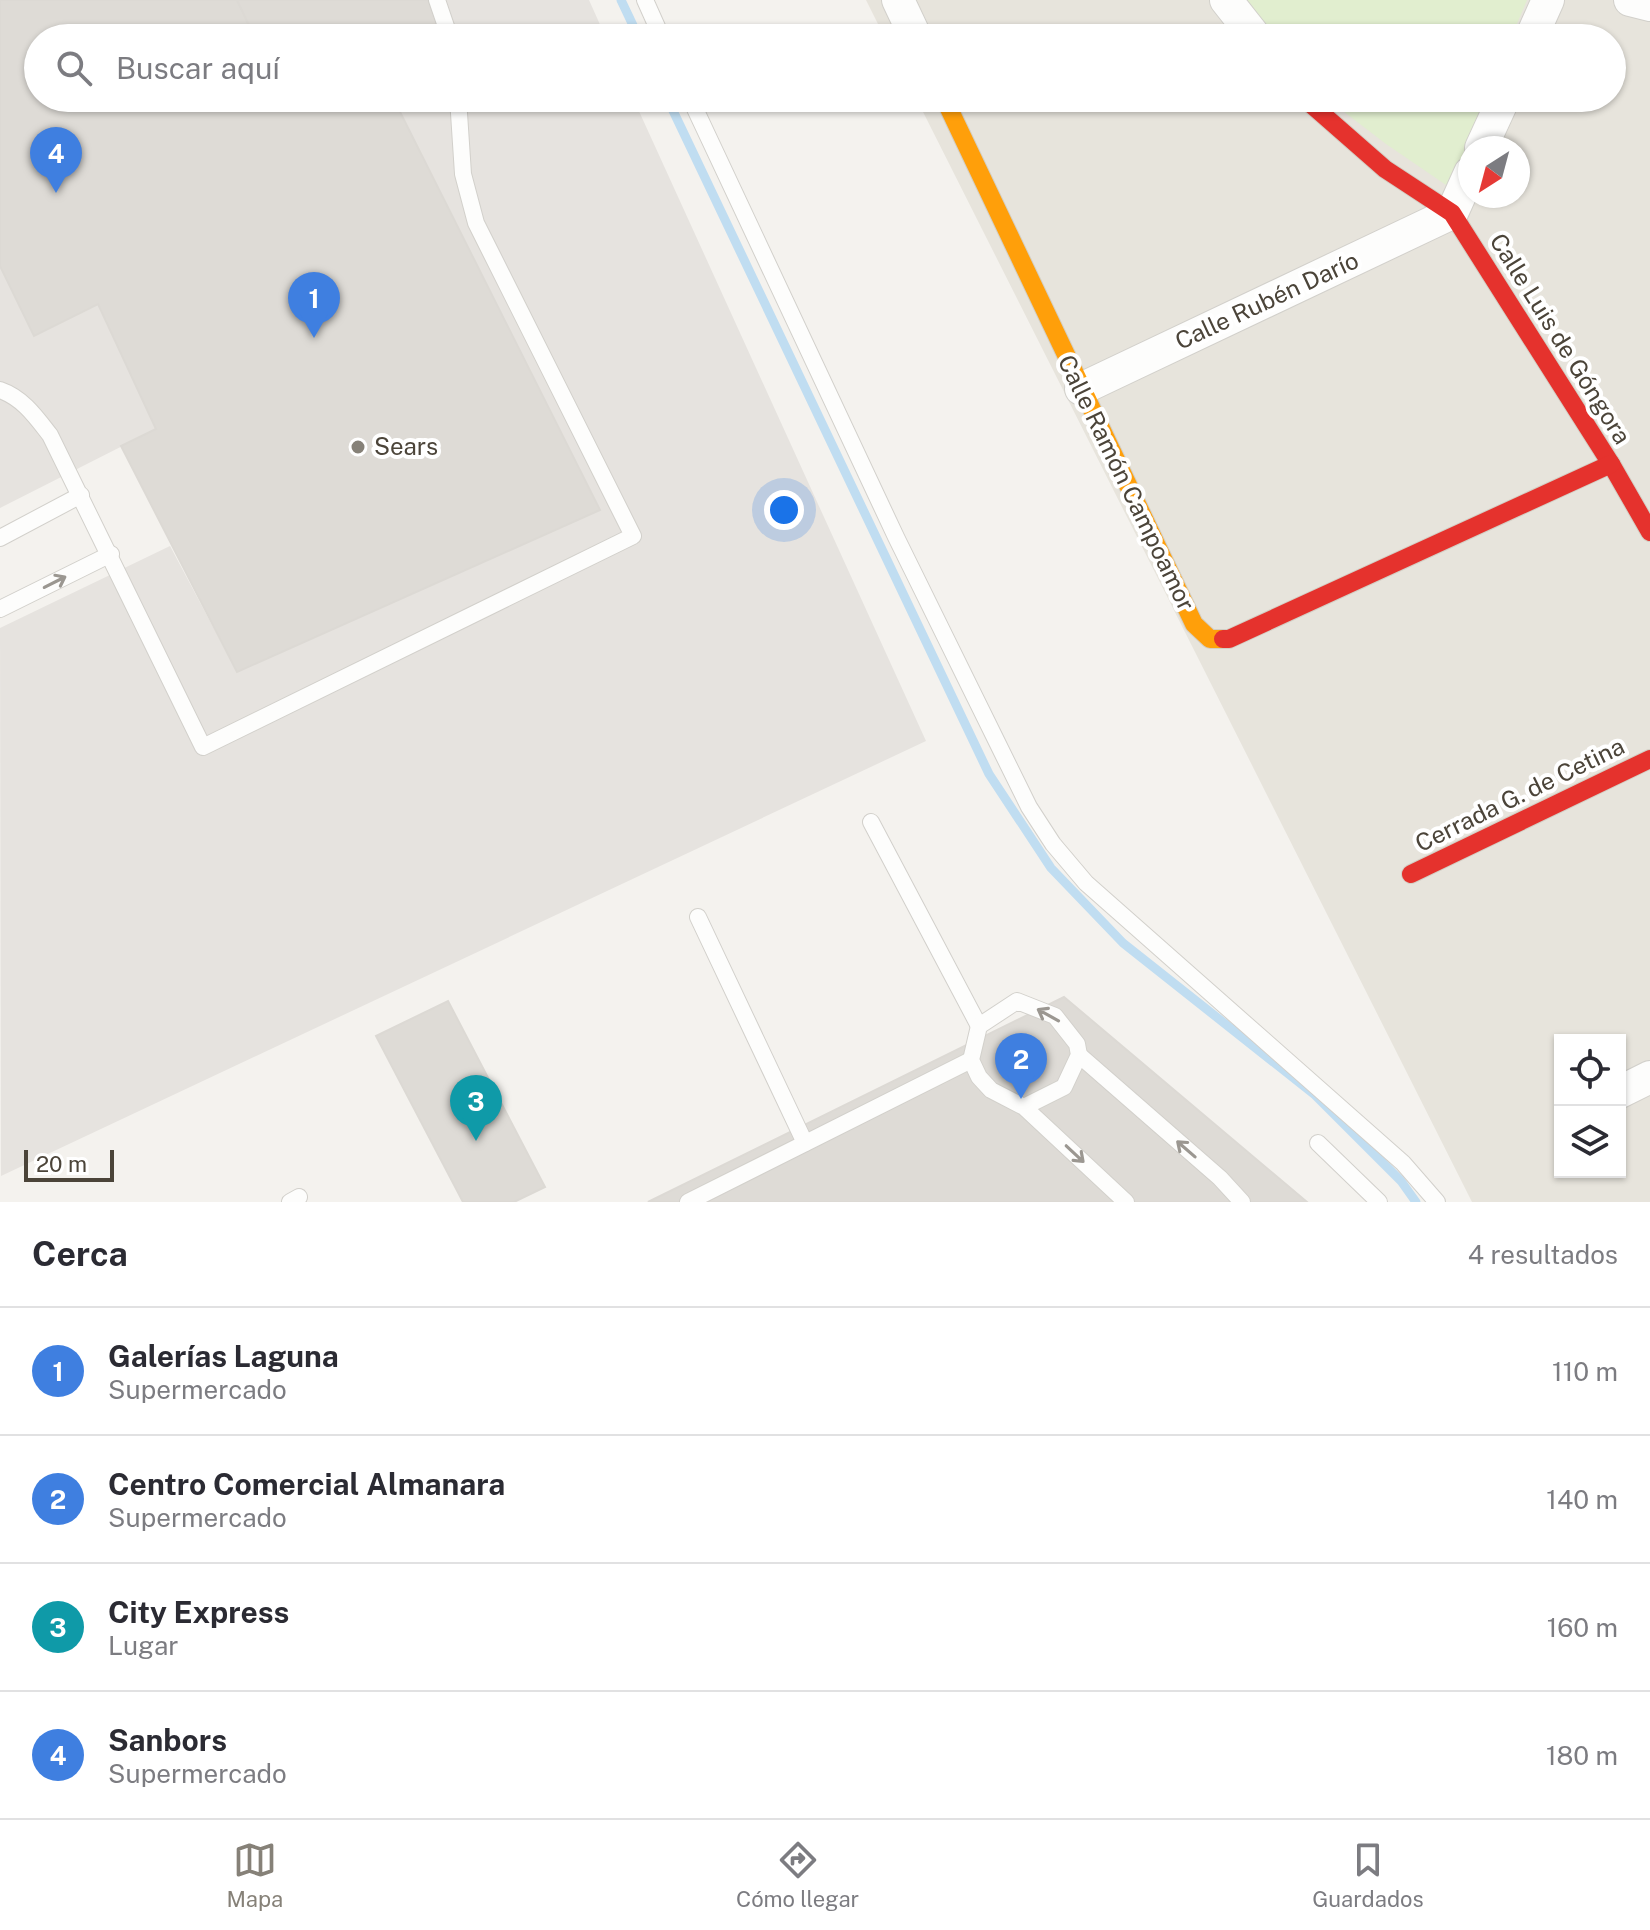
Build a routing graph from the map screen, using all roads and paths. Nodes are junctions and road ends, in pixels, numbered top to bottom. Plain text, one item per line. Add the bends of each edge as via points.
1 (437, 0) edge
2 (645, 0) edge
3 (898, 0) edge
4 (1226, 0) edge
5 (1548, 0) edge
6 (1630, 0) edge
7 (1650, 5) edge
8 (445, 24) edge
9 (656, 24) edge
10 (909, 24) edge
11 (1245, 24) edge
12 (1537, 24) edge
13 (459, 112) edge
14 (697, 112) edge
15 (951, 112) edge
16 (1320, 112) edge
17 (1498, 112) edge
18 (1487, 136) edge
19 (1458, 200) edge
20 (1452, 213) junction
21 (1081, 389) junction
22 (0, 390) edge
23 (1611, 464) junction
24 (81, 495) junction
25 (1650, 532) edge
26 (0, 538) edge
27 (111, 554) junction
28 (0, 609) edge
29 (1650, 759) edge
30 (871, 822) dead end
31 (1411, 874) dead end
32 (698, 917) dead end
33 (979, 1026) junction
34 (1079, 1055) junction
35 (971, 1060) junction
36 (1650, 1077) edge
37 (1626, 1089) edge
38 (1024, 1107) junction
39 (805, 1143) junction
40 (1318, 1143) dead end
41 (688, 1202) edge
42 (1126, 1202) edge
43 (1242, 1202) edge
44 (1379, 1202) edge
45 (1437, 1202) edge

1 - 8 lane
2 - 9 lane
3 - 10 street
4 - 11 street
5 - 12 street
6 - 7 street
13 - 27 lane via 463,174 476,223 633,536 203,747
14 - 45 lane via 896,537 1029,807 1053,844 1086,883 1403,1163
15 - 21 street, Calle Ramón Campoamor
16 - 20 street via 1385,169
17 - 18 street
19 - 20 street
20 - 21 street, Calle Rubén Darío
20 - 23 street, Calle Luis de Góngora
21 - 23 street, Calle Ramón Campoamor via 1194,624 1210,639 1229,639
22 - 24 lane via 29,408 50,435
23 - 25 street, Calle Luis de Góngora
24 - 26 lane
24 - 27 lane
28 -> 27 lane
29 - 31 street, Cerrada G. de Cetina
30 - 33 lane
32 - 39 lane
34 -> 33 lane via 1077,1044 1055,1016 1017,1001
33 - 35 lane
34 - 38 lane via 1064,1087
43 -> 34 lane
35 - 38 lane via 991,1090
35 - 39 lane
36 - 37 street
38 -> 42 lane
39 - 41 lane
40 - 44 lane

